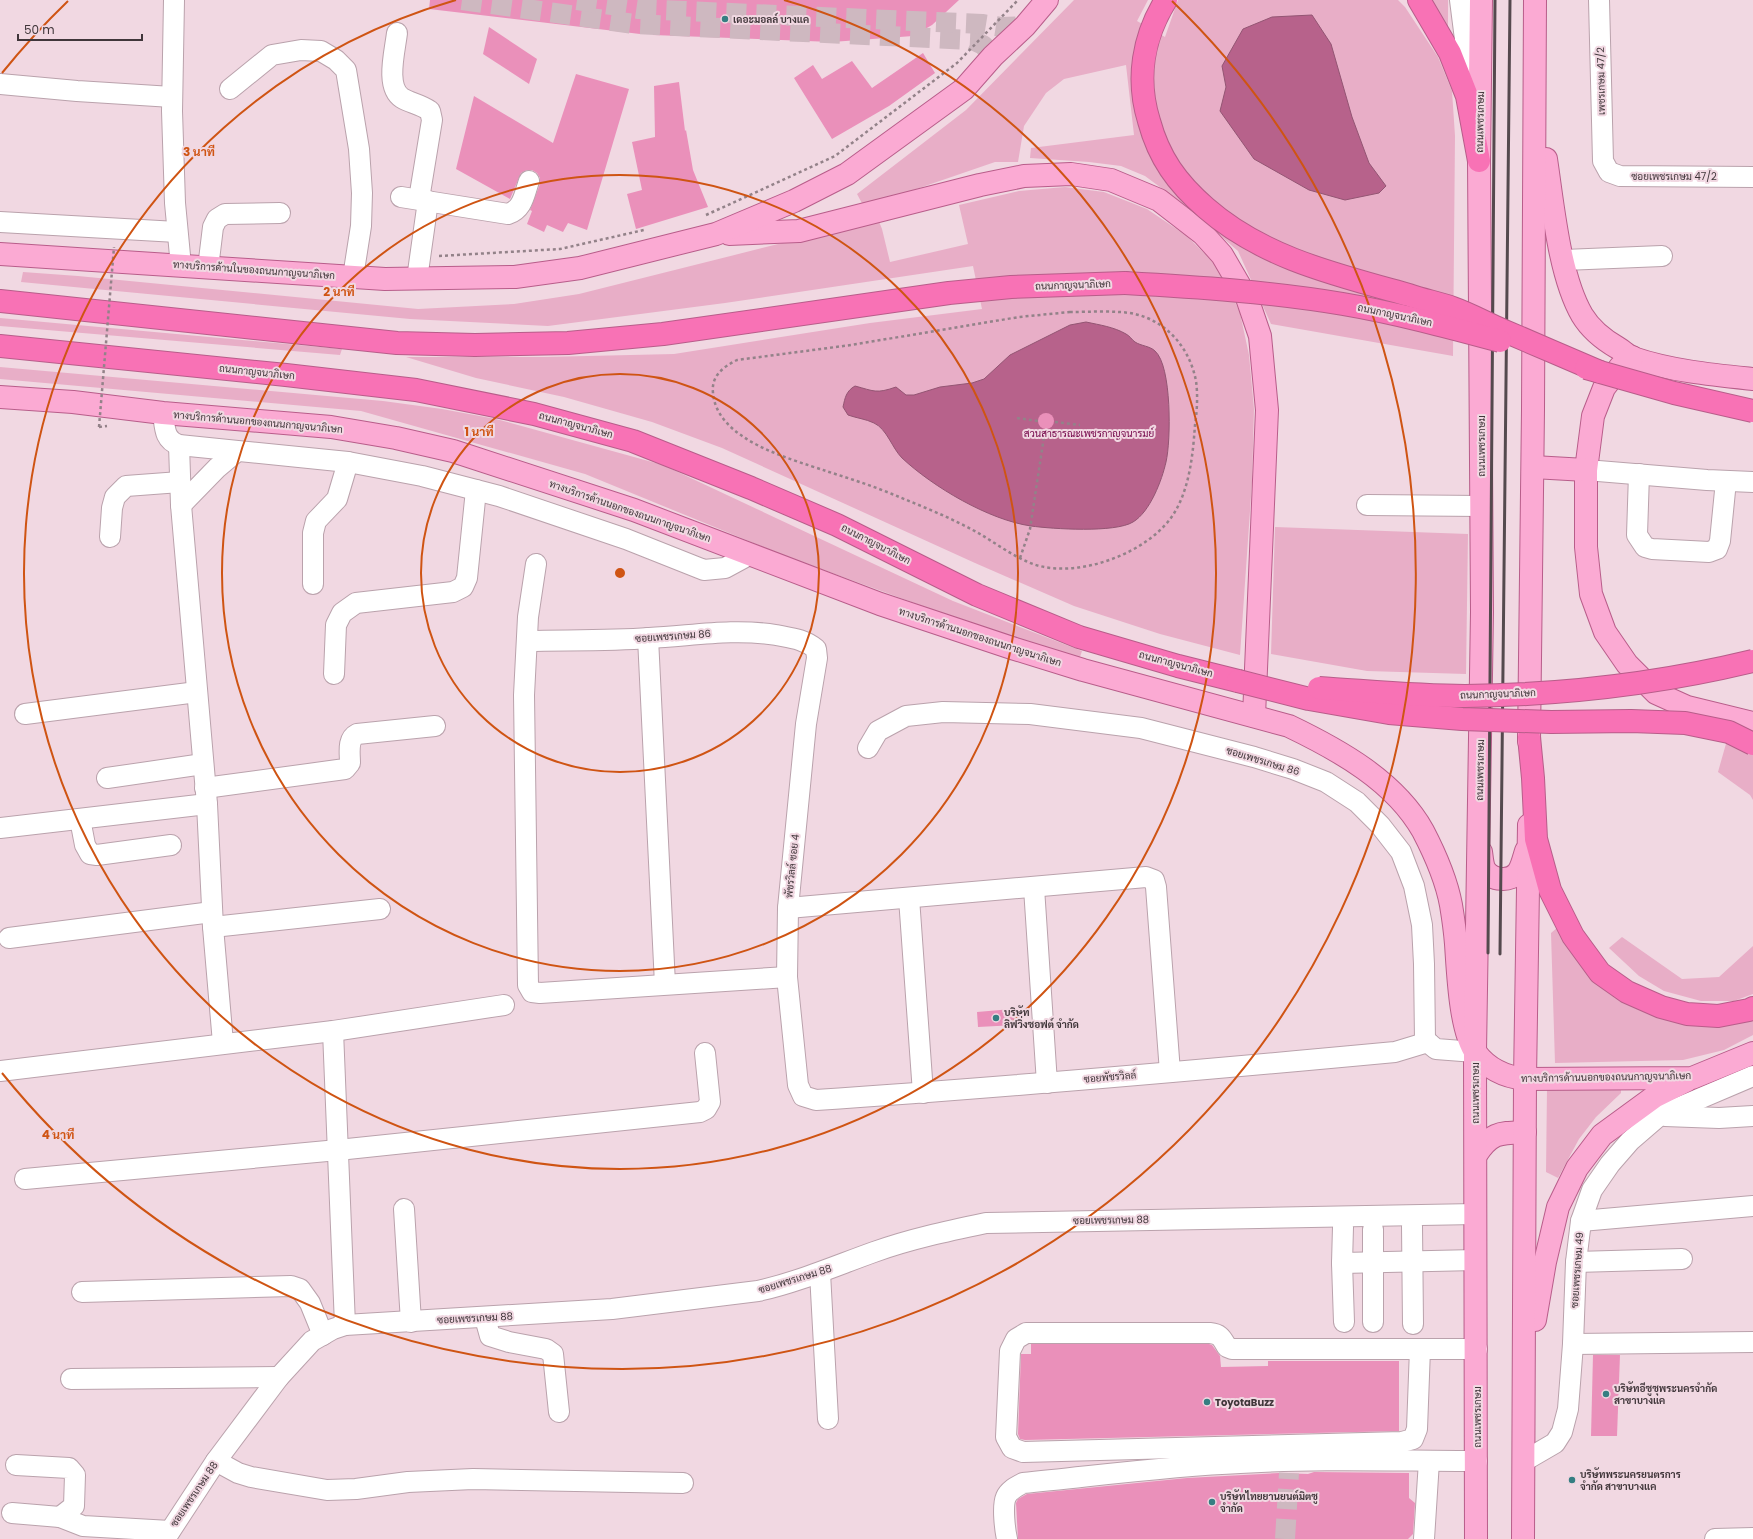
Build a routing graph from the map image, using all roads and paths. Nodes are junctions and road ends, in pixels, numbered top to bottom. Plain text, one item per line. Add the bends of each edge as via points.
1 (174, 0) edge
2 (1018, 0) edge
3 (1047, 0) edge
4 (1166, 0) edge
5 (1420, 0) edge
6 (1460, 0) edge
7 (1481, 0) edge
8 (1535, 0) edge
9 (1599, 0) edge
10 (397, 33) dead end
11 (1536, 70) junction
12 (0, 84) edge
13 (230, 90) dead end
14 (172, 97) junction
15 (1480, 101) junction
16 (1479, 161) junction
17 (1603, 161) joint
18 (1753, 177) edge
19 (529, 181) dead end
20 (416, 199) junction
21 (280, 212) dead end
22 (706, 215) dead end
23 (0, 222) edge
24 (644, 230) dead end
25 (177, 232) junction
26 (716, 234) junction
27 (114, 247) dead end
28 (10, 255) edge
29 (439, 256) dead end
30 (1662, 256) dead end
31 (1564, 260) junction
32 (181, 266) junction
33 (208, 268) junction
34 (353, 277) junction
35 (417, 279) junction
36 (6, 302) edge
37 (4, 346) edge
38 (1632, 357) junction
39 (1600, 372) junction
40 (1753, 379) edge
41 (4, 397) edge
42 (1753, 411) edge
43 (162, 414) junction
44 (1017, 418) dead end
45 (1038, 421) dead end
46 (1055, 422) dead end
47 (1080, 426) dead end
48 (99, 427) dead end
49 (1045, 430) dead end
50 (179, 445) junction
51 (236, 452) junction
52 (348, 462) junction
53 (1533, 467) junction
54 (1586, 470) junction
55 (1639, 474) junction
56 (1726, 481) junction
57 (180, 482) junction
58 (1753, 482) edge
59 (476, 490) junction
60 (181, 505) junction
61 (1367, 505) dead end
62 (1481, 506) junction
63 (634, 510) junction
64 (110, 537) dead end
65 (626, 539) junction
66 (749, 555) junction
67 (1020, 558) junction
68 (536, 564) dead end
69 (313, 584) dead end
70 (648, 638) junction
71 (527, 641) junction
72 (816, 649) joint
73 (1753, 661) edge
74 (334, 674) dead end
75 (1238, 681) junction
76 (198, 692) junction
77 (25, 714) dead end
78 (1254, 716) junction
79 (1753, 723) edge
80 (435, 726) dead end
81 (1529, 737) junction
82 (1753, 744) edge
83 (868, 748) dead end
84 (203, 764) junction
85 (107, 778) dead end
86 (206, 796) junction
87 (80, 818) junction
88 (0, 828) edge
89 (1529, 842) junction
90 (1480, 844) junction
91 (171, 845) dead end
92 (1034, 888) junction
93 (909, 898) junction
94 (788, 908) junction
95 (380, 909) dead end
96 (213, 919) junction
97 (9, 938) dead end
98 (787, 977) junction
99 (665, 984) junction
100 (504, 1005) dead end
101 (1753, 1008) edge
102 (333, 1031) junction
103 (1428, 1042) junction
104 (223, 1043) junction
105 (1475, 1052) junction
106 (705, 1053) dead end
107 (1753, 1053) edge
108 (0, 1071) edge
109 (1170, 1072) junction
110 (1753, 1076) edge
111 (1692, 1078) junction
112 (1525, 1079) junction
113 (1047, 1083) junction
114 (798, 1085) joint
115 (923, 1093) junction
116 (1659, 1116) junction
117 (1753, 1116) edge
118 (1525, 1132) junction
119 (338, 1150) junction
120 (1476, 1155) junction
121 (25, 1179) dead end
122 (1753, 1206) edge
123 (404, 1209) dead end
124 (1476, 1214) junction
125 (1581, 1221) junction
126 (1412, 1226) dead end
127 (1343, 1227) dead end
128 (1373, 1229) dead end
129 (1476, 1260) junction
130 (1682, 1260) dead end
131 (1413, 1261) junction
132 (1373, 1262) junction
133 (1576, 1262) junction
134 (1342, 1263) junction
135 (820, 1273) junction
136 (82, 1292) dead end
137 (485, 1318) junction
138 (411, 1322) junction
139 (1344, 1322) dead end
140 (1373, 1322) dead end
141 (1413, 1324) dead end
142 (345, 1325) junction
143 (323, 1335) junction
144 (1753, 1342) edge
145 (1573, 1344) junction
146 (1420, 1349) junction
147 (1477, 1349) junction
148 (279, 1377) junction
149 (71, 1379) dead end
150 (1524, 1396) junction
151 (560, 1412) dead end
152 (828, 1419) dead end
153 (216, 1461) junction
154 (1428, 1461) junction
155 (1477, 1461) junction
156 (1524, 1461) junction
157 (16, 1466) dead end
158 (684, 1483) dead end
159 (12, 1513) dead end
160 (60, 1517) junction
161 (167, 1535) edge
162 (1753, 1538) edge
163 (1007, 1539) edge
164 (1424, 1539) edge
165 (1476, 1539) edge
166 (1524, 1539) edge
167 (1715, 1539) edge

1 - 14 street
2 - 22 path via 957,63 835,156
3 - 26 main road, ทางบริการด้านในของถนนกาญจนาภิเษก via 964,89 887,146 847,174 794,201
4 - 39 highway, bridge via 1146,44 1141,80 1145,110 1155,142 1172,174 1194,199 1248,239 1278,254 1453,308
5 - 16 highway via 1450,53 1467,96
6 - 15 street via 1466,47
7 - 15 main road, ถนนเพชรเกษม
8 - 11 main road
9 - 17 street, เพชรเกษม 47/2
10 - 20 street via 392,84 396,94 421,104 430,111 432,120
11 - 31 main road via 1545,153
11 - 53 main road
12 - 14 street
13 - 34 street via 272,55 300,50 321,51 346,70 359,148 362,193 361,226
14 - 25 street
15 - 16 main road, ถนนเพชรเกษม
16 - 62 main road, ถนนเพชรเกษม
17 - 18 street, ซอยเพชรเกษม 47/2 via 1609,172 1620,176
19 - 20 street via 520,206 508,214
20 - 35 street
21 - 33 street via 225,214 217,219 213,227
23 - 25 street
24 - 29 path via 560,249
25 - 32 street
26 - 35 main road, ทางบริการด้านในของถนนกาญจนาภิเษก via 580,268 515,277
26 - 78 main road via 799,231 980,185 1024,176 1071,174 1111,180 1159,200 1202,234 1222,255 1246,298 1260,336 1267,410
27 - 48 path, bridge
28 - 32 main road, ทางบริการด้านในของถนนกาญจนาภิเษก
30 - 31 street
31 - 38 main road via 1569,286 1583,316 1601,338
32 - 33 main road, ทางบริการด้านในของถนนกาญจนาภิเษก
33 - 34 main road, ทางบริการด้านในของถนนกาญจนาภิเษก
34 - 35 main road, ทางบริการด้านในของถนนกาญจนาภิเษก
36 - 39 highway, ถนนกาญจนาภิเษก, bridge via 397,343 475,345 568,343 663,334 864,304 1010,287 1125,284 1222,289 1344,304 1414,318 1530,349
37 - 75 highway, ถนนกาญจนาภิเษก via 416,390 534,414 633,441 837,525 977,595 1079,637
38 - 40 main road via 1720,376
38 - 54 main road via 1620,367 1604,388 1593,416
39 - 42 highway, ถนนกาญจนาภิเษก, bridge via 1674,393
41 - 43 main road, ทางบริการด้านนอกของถนนกาญจนาภิเษก via 73,402
43 - 50 street via 168,438 172,443
43 - 63 main road, ทางบริการด้านนอกของถนนกาญจนาภิเษก via 330,427 396,438 453,451
44 - 45 path
46 - 47 path
49 - 67 path via 1030,529
50 - 51 street
50 - 57 street
51 - 52 street
51 - 60 street
52 - 59 street via 422,476
52 - 69 street via 337,499 316,520 313,533
53 - 54 main road
53 - 81 main road
54 - 55 street
54 - 79 main road via 1586,547 1589,578 1591,594 1605,632 1627,664 1656,693 1686,707
55 - 56 street
55 - 56 street via 1637,535 1644,547 1652,550 1709,552 1717,549
56 - 58 street
57 - 60 street
57 - 64 street via 126,486 116,497 112,508
59 - 65 street
59 - 74 street via 467,578 463,586 454,592 356,603 342,613 336,625
60 - 76 street
61 - 62 street
62 - 90 main road, ถนนเพชรเกษม
63 - 65 street
63 - 66 main road, ทางบริการด้านนอกของถนนกาญจนาภิเษก
65 - 66 street via 704,570 726,568
66 - 78 main road, ทางบริการด้านนอกของถนนกาญจนาภิเษก via 880,604 1022,651 1125,682
67 - 67 path via 979,534 893,494 757,446 734,429 718,412 712,389 716,377 725,366 737,360 851,345 1044,314 1133,313 1152,319 1177,339 1189,358 1196,383 1193,456 1176,511 1148,541 1102,563 1067,569 1035,565
68 - 71 street
70 - 71 street, ซอยเพชรเกษม 86
70 - 72 street, ซอยเพชรเกษม 86 via 731,631 753,632 795,638
70 - 99 street
71 - 99 street via 524,695 528,985 532,992 540,993
72 - 94 street, พัชรวิลล์ ซอย 4
73 - 75 highway, ถนนกาญจนาภิเษก, bridge via 1658,681 1585,691 1464,696
75 - 82 highway, bridge via 1309,699 1389,713 1462,719 1551,722 1631,720 1685,723 1729,732
76 - 77 street
76 - 84 street
78 - 105 main road, ทางบริการด้านนอกของถนนกาญจนาภิเษก via 1289,726 1320,741 1364,769 1387,787 1422,830 1440,866 1447,888 1456,941 1465,1027
80 - 86 street via 357,734 350,740 350,763 345,769
81 - 89 main road
81 - 101 highway via 1536,839 1550,890 1574,936 1600,973 1627,992 1661,1007 1687,1014 1718,1016
83 - 103 street, ซอยเพชรเกษม 86 via 878,731 906,716 943,712 1030,714 1141,728 1254,757 1326,782 1357,802 1380,825 1401,852 1414,886 1422,925 1424,1029 1425,1040
84 - 85 street
84 - 86 street
86 - 87 street
86 - 96 street
87 - 88 street
87 - 91 street via 85,845 90,854
89 - 90 main road via 1519,871 1505,879 1495,878 1484,869
89 - 112 main road
90 - 105 main road, ถนนเพชรเกษม via 1476,926
92 - 93 street
92 - 109 street via 1146,877 1154,880
92 - 113 street
93 - 94 street
93 - 115 street
94 - 98 street, พัชรวิลล์ ซอย 4
95 - 96 street
96 - 97 street
96 - 104 street
98 - 99 street
98 - 114 street, พัชรวิลล์ ซอย 4
100 - 102 street
102 - 104 street
102 - 119 street
103 - 105 street via 1436,1048
103 - 109 street, ซอยพัชรวิลล์ via 1395,1052
104 - 108 street
105 - 112 main road, ทางบริการด้านนอกของถนนกาญจนาภิเษก via 1485,1064 1503,1074
105 - 120 main road, ถนนเพชรเกษม
106 - 119 street via 710,1102 706,1109 700,1112
107 - 111 main road, ทางบริการด้านนอกของถนนกาญจนาภิเษก
109 - 113 street, ซอยพัชรวิลล์
110 - 116 street, ซอยเพชรเกษม 49
111 - 112 main road, ทางบริการด้านนอกของถนนกาญจนาภิเษก
111 - 150 main road via 1654,1097 1602,1135 1578,1168 1558,1207 1551,1233 1535,1317
112 - 118 main road
113 - 115 street, ซอยพัชรวิลล์
114 - 115 street, ซอยพัชรวิลล์ via 803,1096 816,1100
116 - 117 street
116 - 125 street, ซอยเพชรเกษม 49 via 1630,1141 1610,1164 1592,1190
118 - 120 main road via 1492,1136 1484,1142
118 - 150 main road
119 - 121 street
119 - 142 street
120 - 124 main road, ถนนเพชรเกษม
122 - 125 street
123 - 138 street
124 - 129 main road, ถนนเพชรเกษม
124 - 135 street, ซอยเพชรเกษม 88 via 986,1223 942,1232 874,1252
125 - 133 street, ซอยเพชรเกษม 49
126 - 131 street
127 - 134 street
128 - 132 street
129 - 131 street
129 - 147 main road, ถนนเพชรเกษม
130 - 133 street
131 - 132 street
131 - 141 street
132 - 134 street
132 - 140 street
133 - 145 street, ซอยเพชรเกษม 49
134 - 139 street
135 - 137 street, ซอยเพชรเกษม 88 via 771,1288 708,1299
135 - 152 street
136 - 143 street via 291,1286 300,1289 310,1304
137 - 138 street, ซอยเพชรเกษม 88
137 - 151 street via 490,1336 546,1349 553,1354
138 - 142 street, ซอยเพชรเกษม 88
142 - 143 street, ซอยเพชรเกษม 88
143 - 148 street, ซอยเพชรเกษม 88 via 312,1341
144 - 145 street
145 - 156 street, ซอยเพชรเกษม 49 via 1568,1410 1562,1432 1554,1443
146 - 146 street via 1232,1349 1227,1347 1221,1336 1216,1333 1026,1333 1016,1339 1010,1351 1006,1437 1012,1448 1023,1452 1402,1442 1412,1439 1417,1429
146 - 147 street
147 - 155 main road, ถนนเพชรเกษม
148 - 149 street
148 - 153 street, ซอยเพชรเกษม 88
150 - 156 main road
153 - 158 street via 251,1477 327,1490 473,1479
153 - 161 street, ซอยเพชรเกษม 88
154 - 155 street
154 - 163 street via 1339,1459 1290,1467 1177,1467 1023,1484 1012,1489 1006,1498 1004,1506
154 - 164 street
155 - 165 main road, ถนนเพชรเกษม
156 - 166 main road
157 - 160 street via 69,1468 75,1475 74,1506
159 - 160 street
160 - 161 street via 83,1526
162 - 167 street

